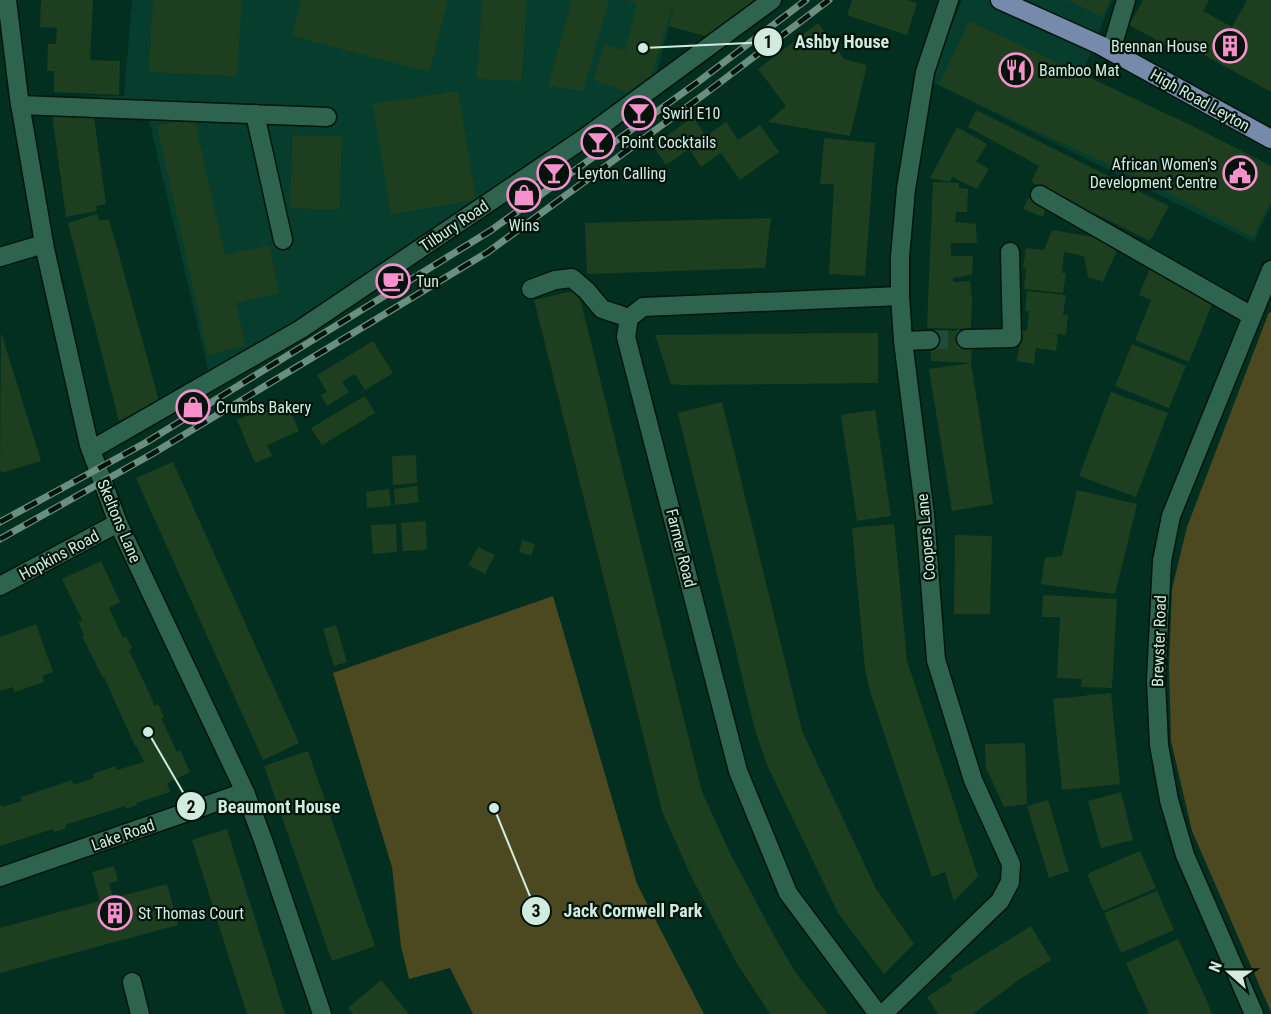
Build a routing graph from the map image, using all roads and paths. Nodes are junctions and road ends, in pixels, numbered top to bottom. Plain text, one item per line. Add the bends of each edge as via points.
1 (7, 0) edge
2 (772, 0) edge
3 (949, 0) edge
4 (1000, 0) edge
5 (1126, 0) edge
6 (1111, 51) junction
7 (8, 78) edge
8 (20, 105) junction
9 (255, 114) junction
10 (327, 117) dead end
11 (1271, 139) edge
12 (1040, 195) dead end
13 (283, 240) dead end
14 (44, 244) junction
15 (1010, 252) dead end
16 (0, 257) edge
17 (1271, 270) edge
18 (531, 289) dead end
19 (900, 296) junction
20 (1252, 316) junction
21 (628, 318) junction
22 (966, 339) tunnel mouth
23 (930, 340) tunnel mouth
24 (903, 341) junction
25 (91, 450) junction
26 (118, 523) junction
27 (0, 586) edge
28 (245, 792) junction
29 (0, 877) edge
30 (132, 982) dead end
31 (140, 1014) edge
32 (322, 1014) edge
33 (880, 1014) edge
34 (1254, 1014) edge

1 - 7 street, Skeltons Lane
2 - 25 street, Tilbury Road via 583,140 301,328
3 - 19 street, Coopers Lane via 921,95 906,189
4 - 6 main road, High Road Leyton
5 - 6 street
6 - 11 main road, High Road Leyton
7 - 8 street, Skeltons Lane
8 - 9 street
8 - 14 street, Skeltons Lane
9 - 10 street
9 - 13 street
12 - 20 street
14 - 16 street
14 - 25 street, Skeltons Lane
15 - 22 street via 1012,338
17 - 20 street, Brewster Road
18 - 21 street via 572,278 602,309
19 - 21 street via 644,306
19 - 24 street, Coopers Lane
20 - 34 street, Brewster Road via 1171,516 1162,561 1156,681 1161,756 1185,855
21 - 33 street, Farmer Road via 626,337 738,771 788,893
23 - 24 street
24 - 33 street, Coopers Lane via 925,515 936,660 973,780 1011,864 1010,882 1000,901
25 - 26 street, Skeltons Lane
26 - 27 street, Hopkins Road
26 - 28 street, Skeltons Lane
28 - 29 street, Lake Road
28 - 32 street, Skeltons Lane
30 - 31 street

